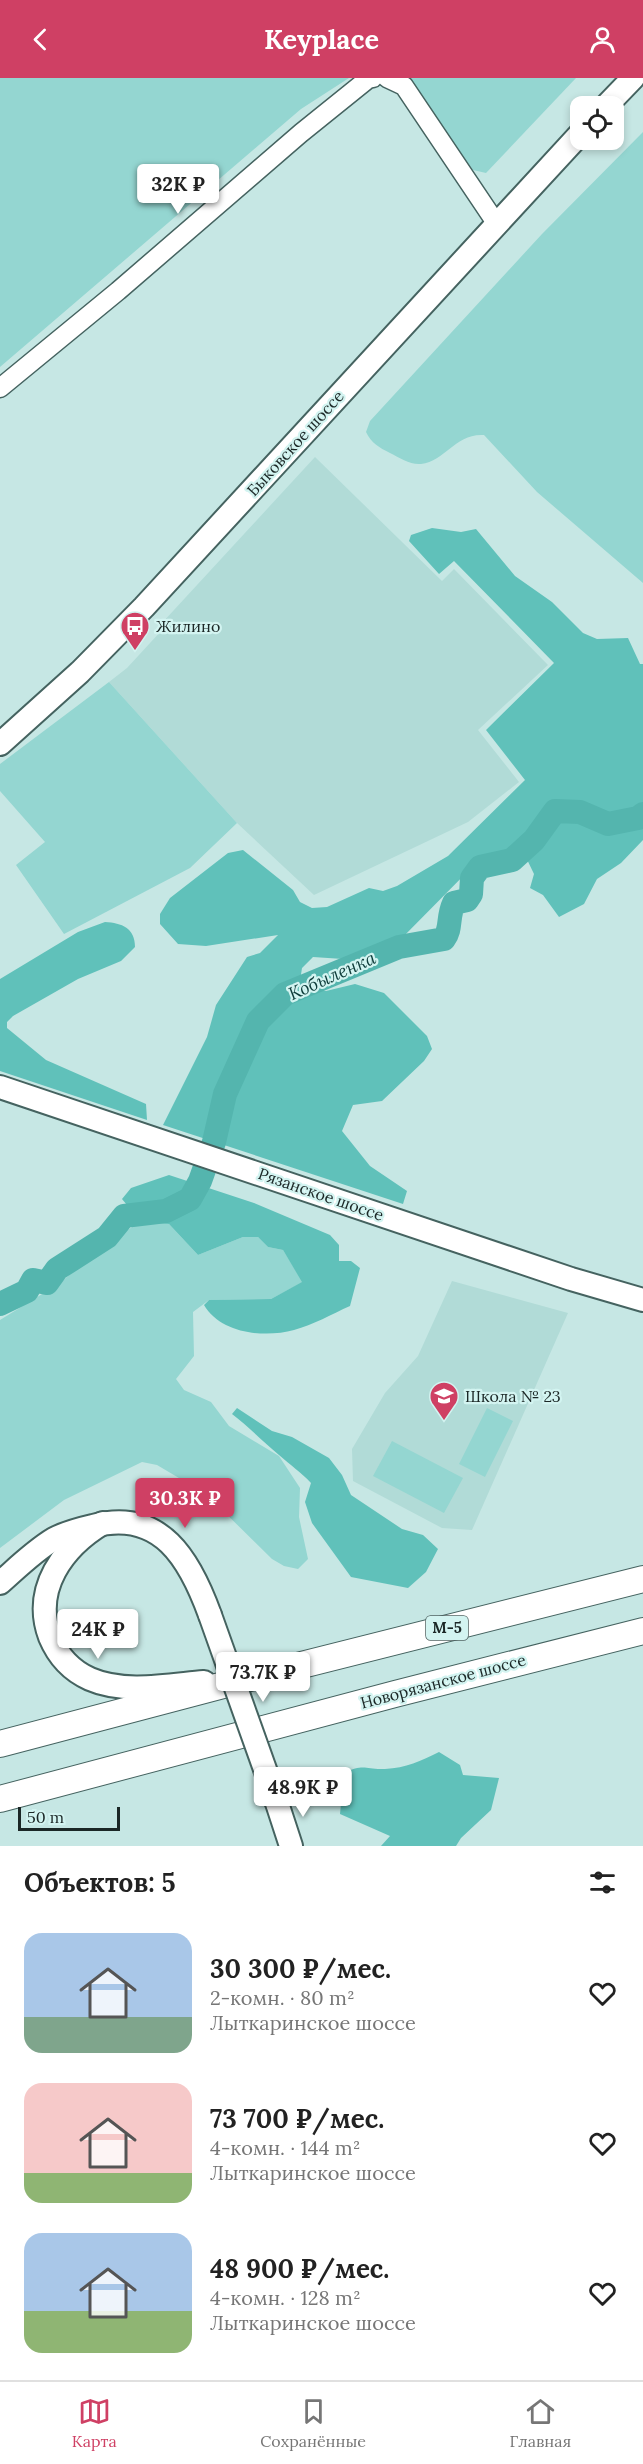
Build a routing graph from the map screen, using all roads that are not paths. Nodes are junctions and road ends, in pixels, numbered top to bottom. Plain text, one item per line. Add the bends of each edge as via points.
1 (373, 78) edge
2 (387, 78) edge
3 (633, 78) edge
4 (616, 96) edge
5 (570, 145) edge
6 (496, 223) junction
7 (0, 388) edge
8 (0, 744) edge
9 (0, 1087) edge
10 (643, 1300) edge
11 (103, 1523) junction
12 (643, 1579) edge
13 (0, 1583) edge
14 (643, 1631) edge
15 (250, 1678) junction
16 (0, 1744) edge
17 (0, 1799) edge
18 (291, 1846) edge

1 - 7 street via 301,133
2 - 6 street via 404,86
3 - 4 main road
5 - 6 main road, Быковское шоссе
6 - 8 main road, Быковское шоссе via 144,607
9 - 10 main road, Рязанское шоссе
11 - 13 main road via 55,1539
11 - 15 main road via 69,1549 46,1592 48,1631 68,1665 91,1679 126,1686
11 - 18 main road, bridge via 123,1521 165,1537 192,1571
12 - 15 highway, М-5
14 - 17 highway, Новорязанское шоссе
15 - 16 highway, М-5

